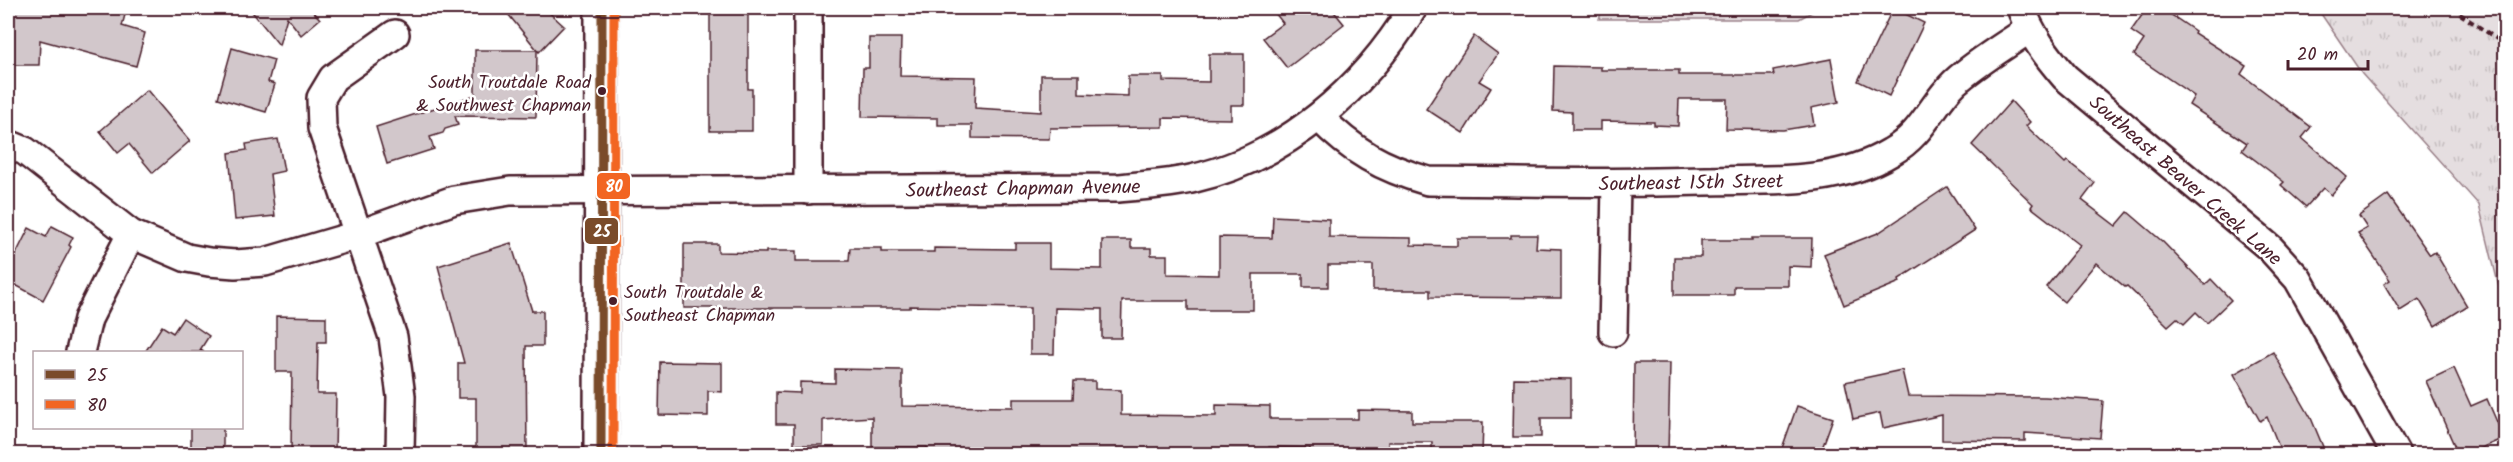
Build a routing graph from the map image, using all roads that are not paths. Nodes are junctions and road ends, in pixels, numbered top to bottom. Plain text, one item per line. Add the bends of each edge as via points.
1 (602, 8) edge
2 (808, 8) edge
3 (1413, 8) edge
4 (2025, 18) edge
5 (395, 34) dead end
6 (1319, 117) junction
7 (8, 144) edge
8 (1616, 184) junction
9 (808, 190) junction
10 (601, 191) junction
11 (131, 234) junction
12 (357, 235) junction
13 (1613, 332) dead end
14 (80, 351) edge
15 (400, 454) edge
16 (601, 454) edge
17 (2396, 454) edge

1 - 10 main road
2 - 9 street
3 - 6 street, Southeast Chapman Avenue via 1364,76
4 - 8 street, Southeast 15th Street via 1955,82 1918,132 1892,152 1862,166 1796,180
4 - 17 street, Southeast Beaver Creek Lane via 2065,77 2270,248 2298,279
5 - 12 street via 333,78 321,98 322,128
6 - 8 street, Southeast 15th Street via 1365,157 1428,180
6 - 9 street, Southeast Chapman Avenue via 1253,158 1191,179 1158,184 1118,189
7 - 11 street, Southeast Chapman Avenue via 25,151
8 - 13 street
9 - 10 street, Southeast Chapman Avenue
10 - 12 street, Southeast Chapman Avenue via 510,191 481,195 454,200
10 - 16 main road
11 - 12 street, Southeast Chapman Avenue via 187,258 235,264 266,262
11 - 14 street via 88,319
12 - 15 street via 393,337 400,396

